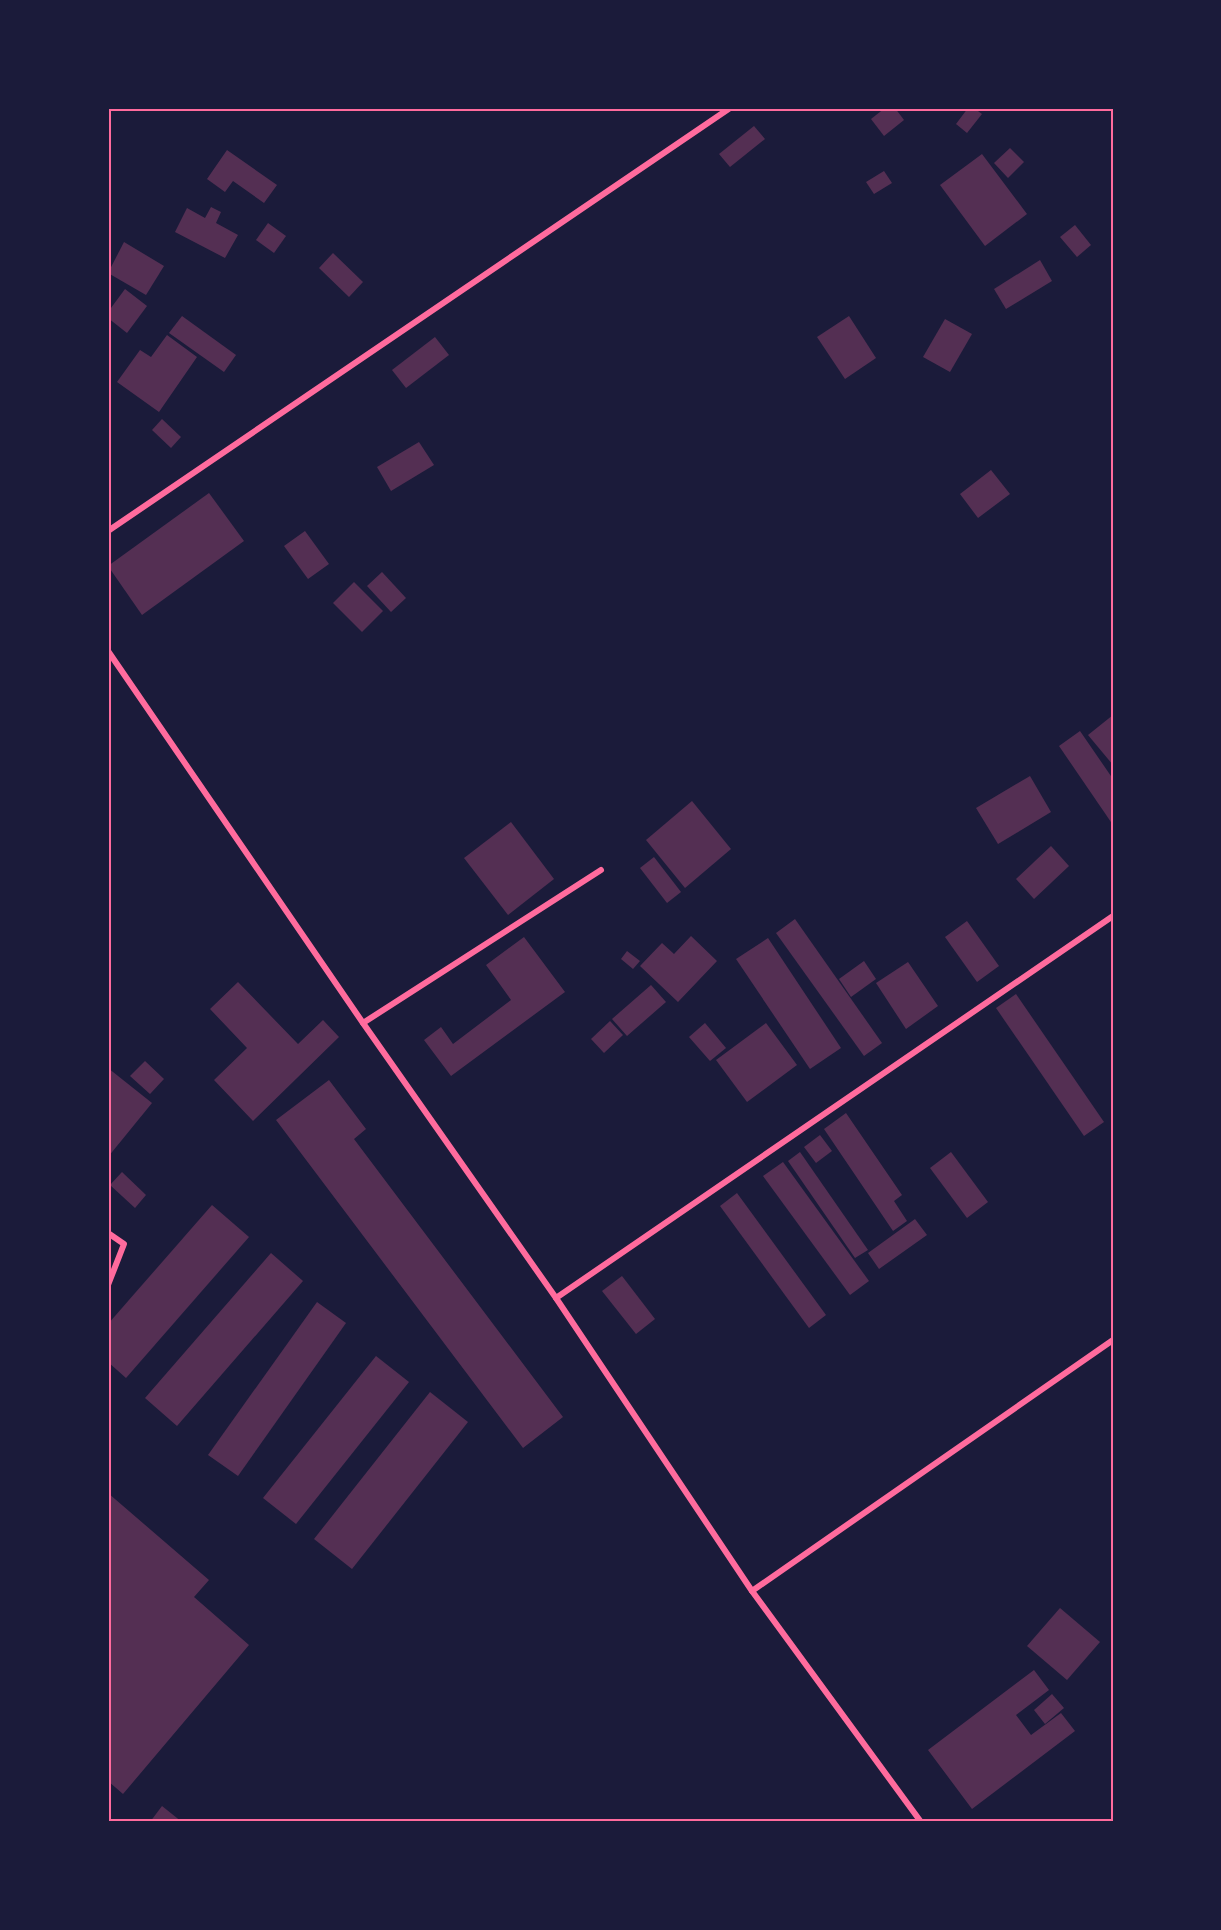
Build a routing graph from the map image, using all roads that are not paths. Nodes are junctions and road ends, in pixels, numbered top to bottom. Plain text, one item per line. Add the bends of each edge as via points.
1 (730, 108) edge
2 (108, 531) edge
3 (108, 651) edge
4 (601, 870) dead end
5 (1113, 916) edge
6 (363, 1023) junction
7 (108, 1233) edge
8 (108, 1285) edge
9 (556, 1298) junction
10 (1113, 1340) edge
11 (752, 1591) junction
12 (921, 1822) edge

1 - 2 street
3 - 6 street
4 - 6 street
5 - 9 street
6 - 9 street
7 - 8 street via 124,1244
9 - 11 street
10 - 11 street
11 - 12 street

